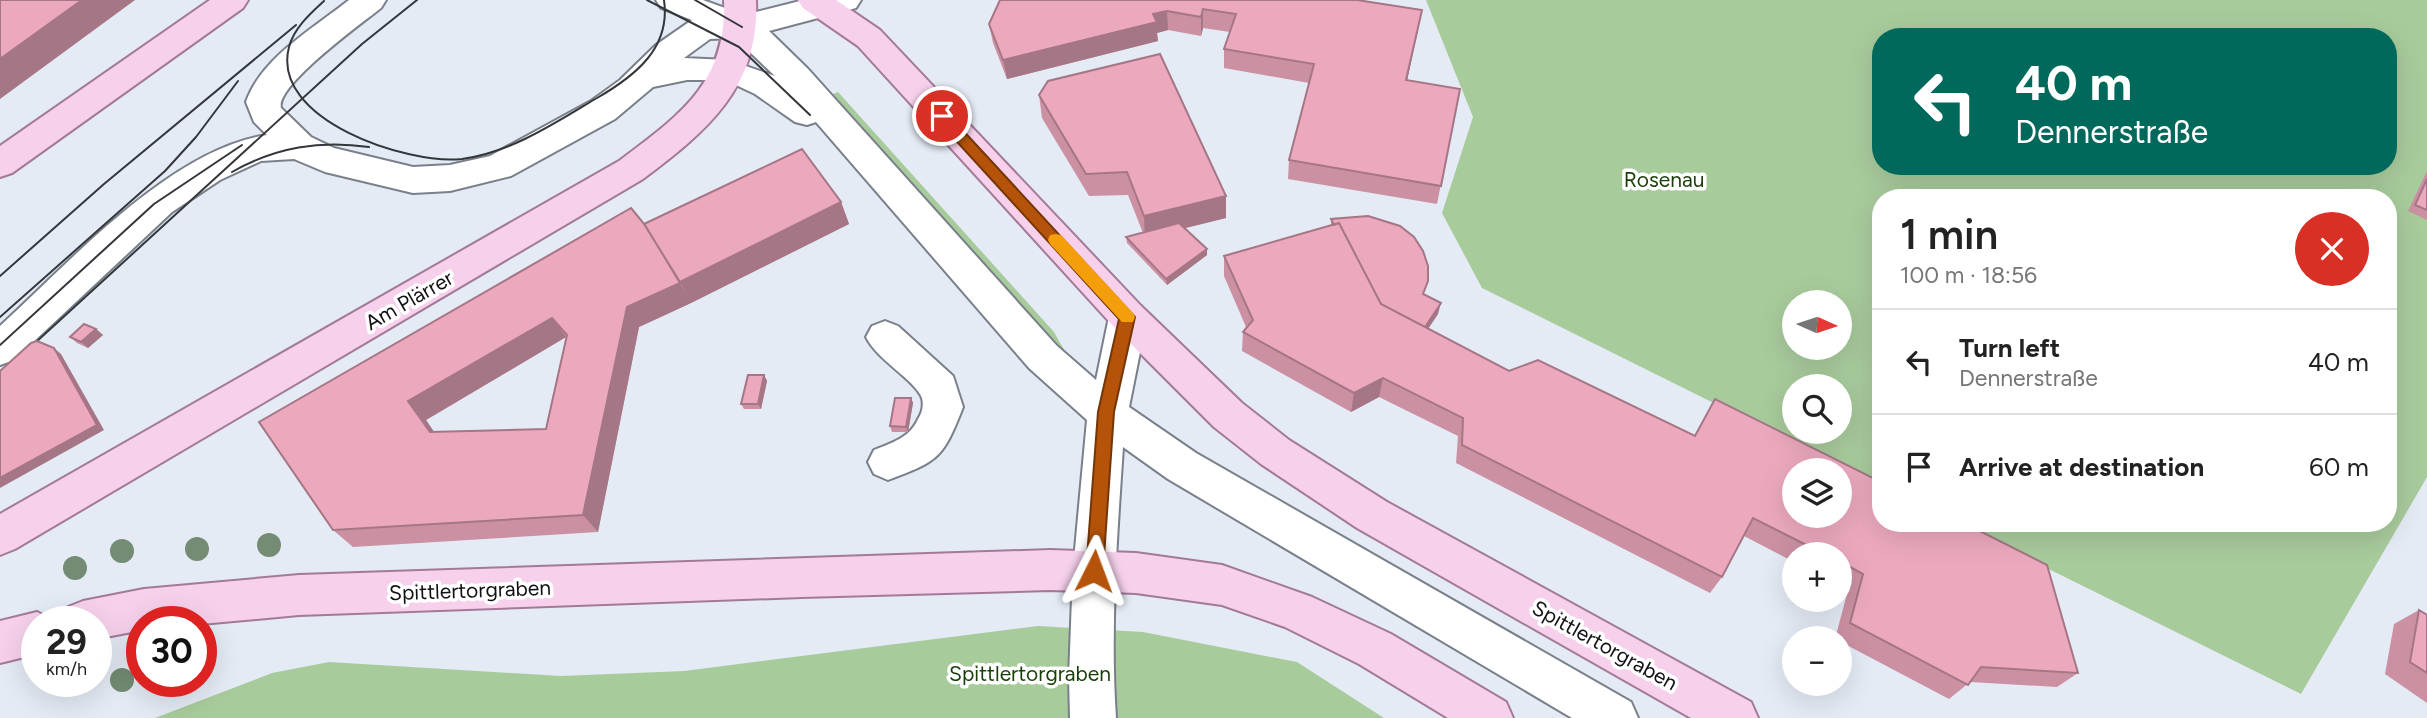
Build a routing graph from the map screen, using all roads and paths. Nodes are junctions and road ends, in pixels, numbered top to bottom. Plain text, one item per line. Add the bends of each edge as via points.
1 (232, 0) edge
2 (370, 0) edge
3 (672, 0) edge
4 (828, 2) edge
5 (741, 14) edge
6 (729, 71) junction
7 (640, 79) junction
8 (299, 146) junction
9 (0, 164) edge
10 (1128, 317) junction
11 (884, 337) dead end
12 (0, 349) edge
13 (1105, 423) junction
14 (888, 461) dead end
15 (0, 536) edge
16 (1094, 571) junction
17 (112, 615) edge
18 (21, 637) edge
19 (0, 642) edge
20 (1093, 718) edge
21 (1490, 718) edge
22 (1585, 718) edge
23 (1615, 718) edge
24 (1735, 718) edge

1 - 9 main road
2 - 8 street via 288,67 267,90 266,113
3 - 5 street
4 - 5 street
4 - 10 main road, Spittlertorgraben via 892,62
5 - 6 main road, Am Plärrer via 739,47
5 - 7 street via 703,28
5 - 13 street via 756,37
6 - 7 street via 686,68
6 - 13 street via 772,88 810,115 1031,365
6 - 15 main road, Am Plärrer via 692,122 631,170
7 - 8 street via 603,110 499,167 450,178 413,180 325,159
8 - 12 street via 270,145 244,154 159,202
10 - 13 street
10 - 24 main road, Spittlertorgraben via 1228,415 1339,496
11 - 14 street via 939,388 943,407 933,433 915,452
13 - 16 street
13 - 22 street via 1172,478
13 - 23 street
16 - 17 main road, Spittlertorgraben via 816,576 299,596 144,608
16 - 20 street
16 - 21 main road, Spittlertorgraben via 1179,577 1262,597 1333,627
18 - 19 main road

